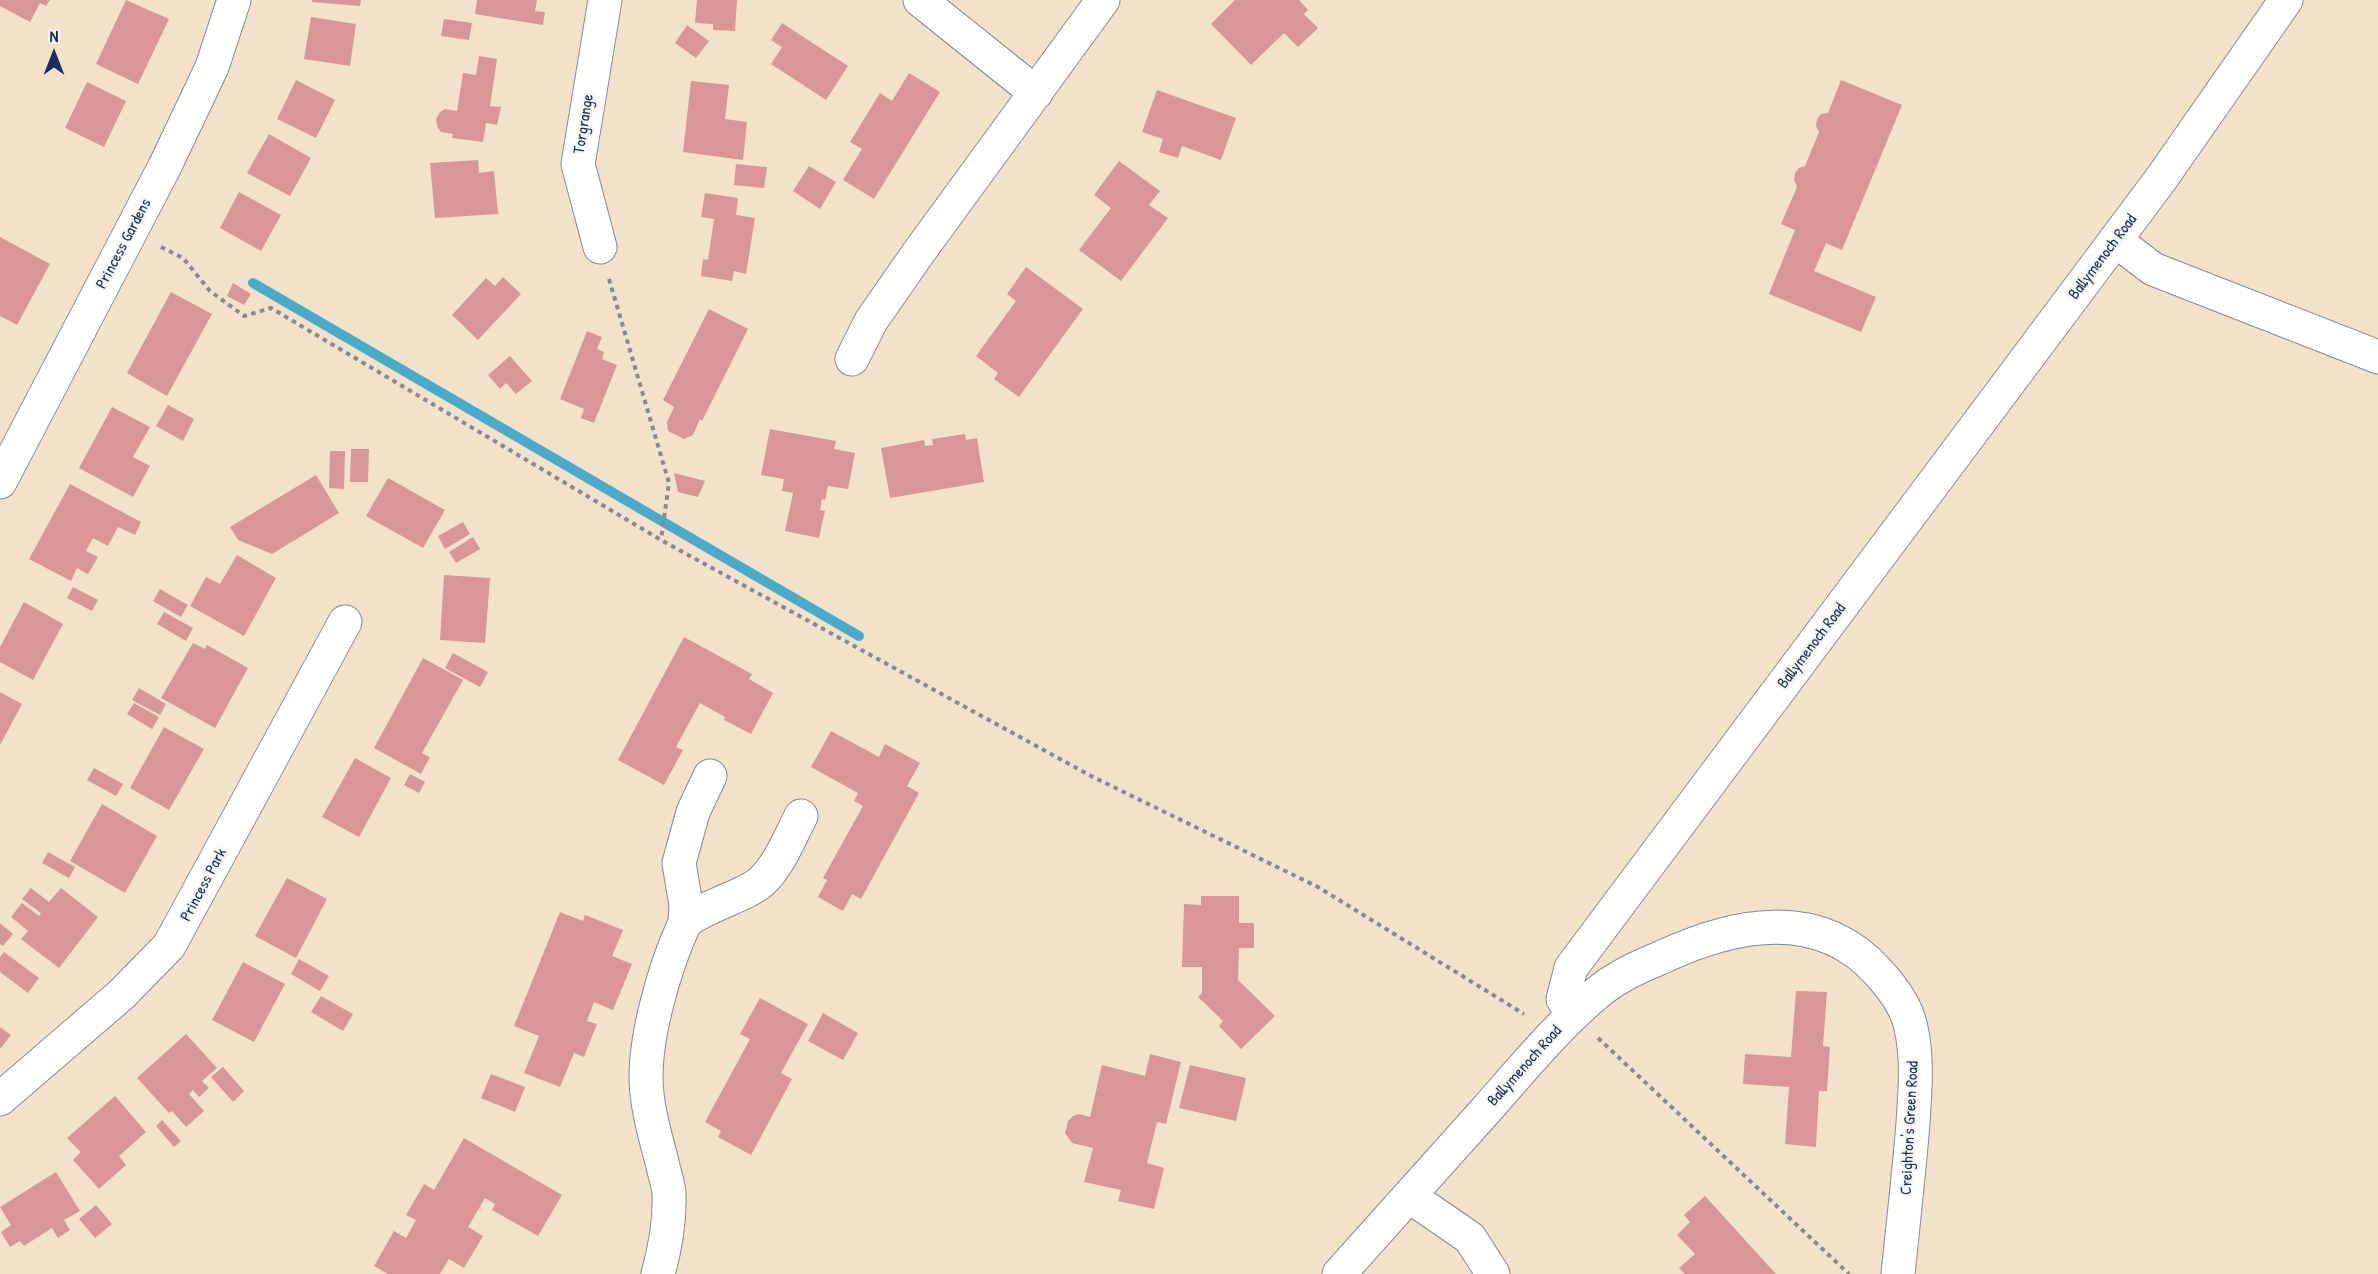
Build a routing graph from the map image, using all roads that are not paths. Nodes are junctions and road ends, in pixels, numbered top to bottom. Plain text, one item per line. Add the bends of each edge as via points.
1 (234, 0) edge
2 (605, 0) edge
3 (920, 0) edge
4 (1103, 0) edge
5 (2286, 0) edge
6 (1036, 93) junction
7 (2115, 240) junction
8 (600, 247) road end
9 (2378, 357) edge
10 (852, 359) dead end
11 (0, 482) edge
12 (345, 622) dead end
13 (710, 776) dead end
14 (801, 816) dead end
15 (685, 923) junction
16 (1564, 1023) junction
17 (0, 1099) edge
18 (1408, 1196) junction
19 (658, 1274) edge
20 (1339, 1274) edge
21 (1492, 1274) edge
22 (1898, 1274) edge

1 - 11 street, Princess Gardens via 212,67 165,166
2 - 8 street, Torgrange via 578,164
3 - 6 street
4 - 6 street
5 - 7 street, Ballymenoch Road
6 - 10 street via 877,313
7 - 9 street via 2152,269
7 - 16 street, Ballymenoch Road via 1571,968 1563,999
12 - 17 street, Princess Park via 169,946 122,994
13 - 15 street via 693,812 680,863
14 - 15 street via 762,882
15 - 19 street via 671,954 652,1026 646,1077 669,1192
16 - 18 street, Ballymenoch Road
16 - 22 street, Creighton's Green Road via 1605,987 1644,965 1690,944 1746,928 1768,926 1810,931 1859,955 1888,983 1911,1027 1915,1100
18 - 20 street, Ballymenoch Road
18 - 21 street via 1470,1238

